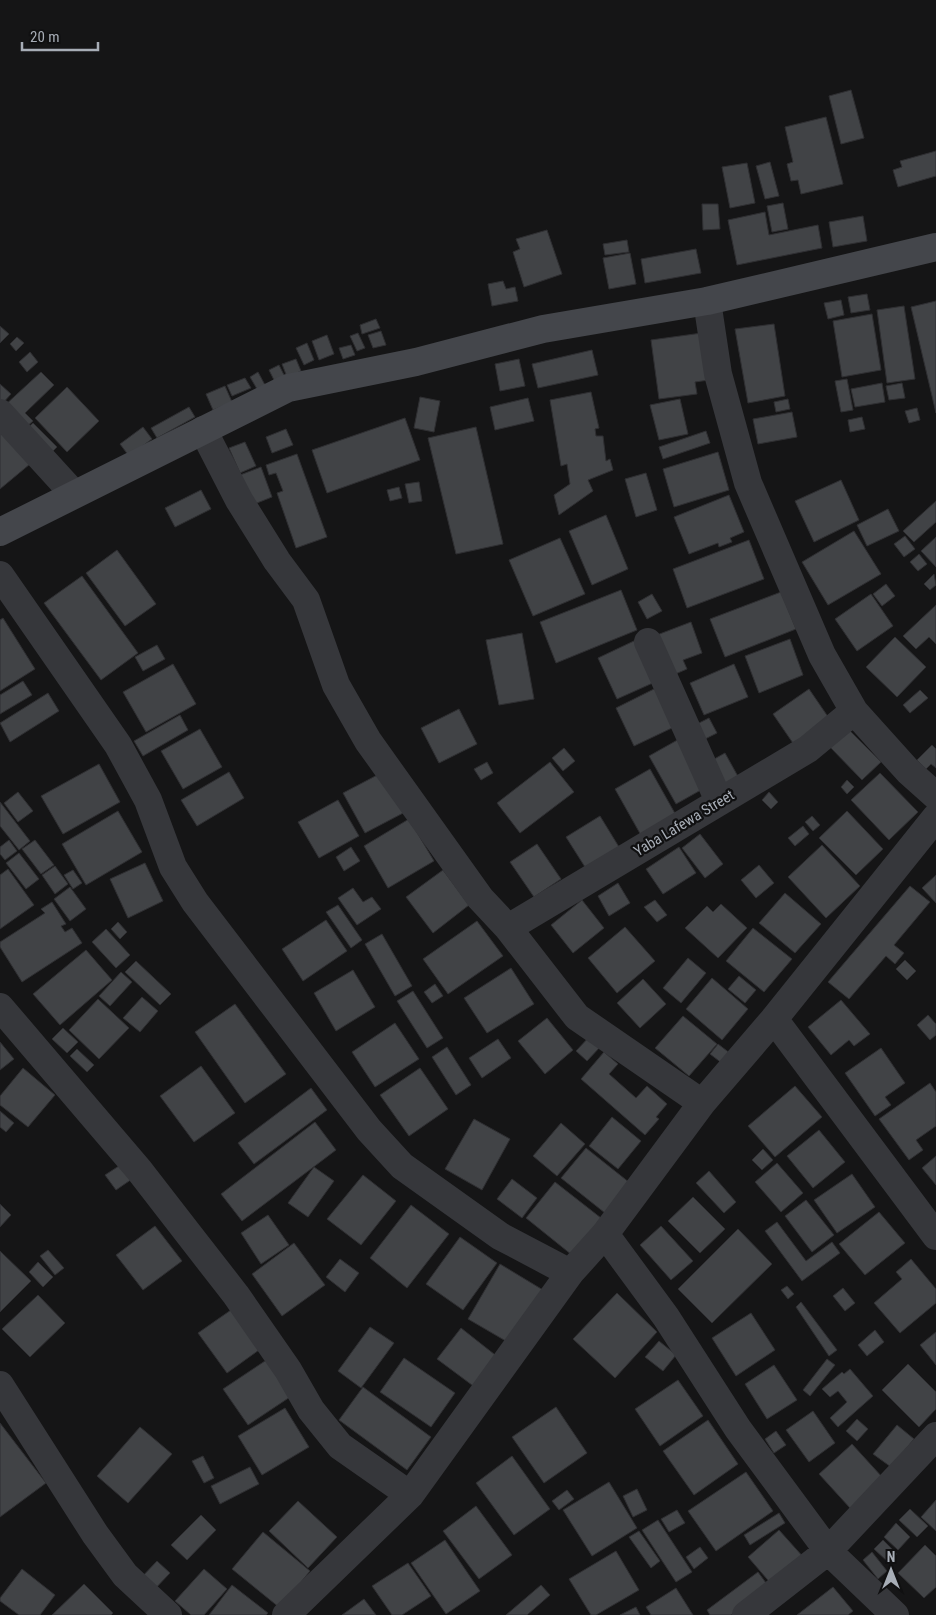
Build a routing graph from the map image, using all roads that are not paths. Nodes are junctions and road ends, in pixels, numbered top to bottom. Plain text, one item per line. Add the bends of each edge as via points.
1 (936, 247) edge
2 (707, 301) junction
3 (0, 413) edge
4 (203, 430) junction
5 (74, 494) junction
6 (0, 532) edge
7 (0, 575) edge
8 (648, 642) dead end
9 (854, 711) junction
10 (936, 796) edge
11 (719, 801) junction
12 (936, 817) edge
13 (508, 928) junction
14 (0, 1007) edge
15 (774, 1019) junction
16 (702, 1103) junction
17 (605, 1234) junction
18 (936, 1236) edge
19 (570, 1273) junction
20 (0, 1385) edge
21 (936, 1436) edge
22 (410, 1495) junction
23 (828, 1551) junction
24 (168, 1615) edge
25 (286, 1615) edge
26 (746, 1615) edge
27 (895, 1615) edge

1 - 2 main road
2 - 4 main road via 543,329 416,362 288,388
2 - 9 street via 718,374 748,483 822,655
3 - 5 street
4 - 5 main road
4 - 13 street via 239,500 306,600 336,685 368,741 480,898
5 - 6 main road
7 - 19 street via 118,745 148,800 173,867 195,902 369,1130 402,1166 450,1202 500,1236
8 - 11 street
9 - 10 street via 908,771
9 - 11 street, Yaba Lafewa Street via 808,749
11 - 13 street, Yaba Lafewa Street
12 - 15 street
13 - 16 street via 577,1018
14 - 22 street via 60,1075 236,1295 288,1370 311,1410 340,1446
15 - 16 street
15 - 18 street
16 - 17 street
17 - 19 street
17 - 23 street via 666,1317 738,1429
19 - 22 street
20 - 24 street via 95,1534 125,1575
21 - 23 street
22 - 25 street
23 - 26 street
23 - 27 street

